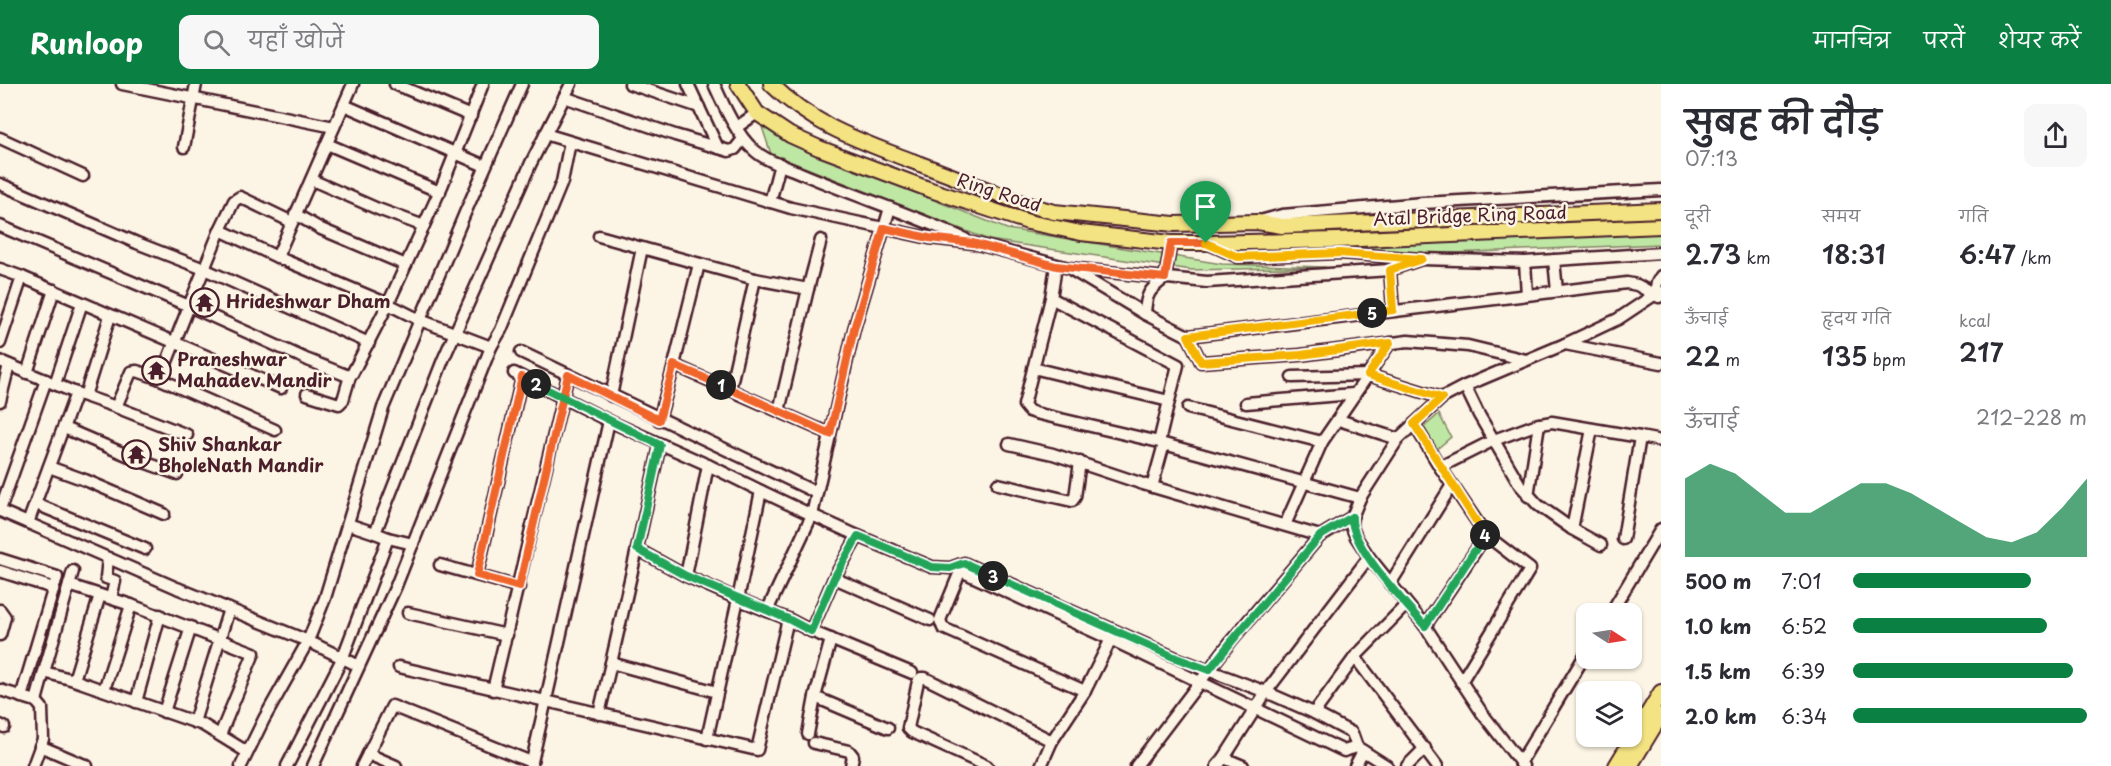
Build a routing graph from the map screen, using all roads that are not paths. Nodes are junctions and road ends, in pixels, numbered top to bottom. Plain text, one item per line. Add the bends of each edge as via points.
1 (122, 84) edge
2 (196, 84) edge
3 (353, 84) edge
4 (395, 84) edge
5 (483, 84) edge
6 (522, 84) edge
7 (571, 84) edge
8 (630, 84) edge
9 (688, 84) edge
10 (714, 84) edge
11 (738, 84) edge
12 (771, 84) edge
13 (564, 97) junction
14 (194, 98) junction
15 (344, 105) junction
16 (699, 107) junction
17 (757, 113) junction
18 (471, 116) junction
19 (334, 127) junction
20 (736, 127) junction
21 (545, 134) junction
22 (0, 138) edge
23 (743, 139) junction
24 (570, 142) junction
25 (327, 144) junction
26 (184, 147) dead end
27 (718, 148) junction
28 (456, 154) junction
29 (780, 164) junction
30 (485, 166) junction
31 (83, 176) dead end
32 (312, 180) junction
33 (0, 184) edge
34 (1661, 190) edge
35 (440, 192) junction
36 (770, 202) junction
37 (890, 208) junction
38 (1661, 210) edge
39 (293, 218) junction
40 (1257, 222) junction
41 (0, 226) edge
42 (424, 226) junction
43 (1661, 226) edge
44 (884, 228) junction
45 (220, 230) junction
46 (599, 236) dead end
47 (821, 240) dead end
48 (1280, 240) joint
49 (973, 243) junction
50 (1171, 243) junction
51 (1206, 243) junction
52 (642, 248) junction
53 (1661, 253) edge
54 (277, 257) junction
55 (1422, 259) junction
56 (1554, 260) junction
57 (1525, 262) junction
58 (699, 264) junction
59 (406, 265) junction
60 (1056, 266) junction
61 (1069, 268) junction
62 (0, 269) edge
63 (204, 269) junction
64 (1390, 270) junction
65 (1661, 276) edge
66 (22, 277) junction
67 (1165, 278) junction
68 (755, 279) junction
69 (808, 289) junction
70 (54, 290) junction
71 (1557, 291) junction
72 (1527, 295) junction
73 (1659, 295) edge
74 (1051, 298) junction
75 (82, 303) junction
76 (388, 303) junction
77 (189, 306) junction
78 (1393, 310) junction
79 (1145, 314) junction
80 (110, 316) junction
81 (420, 320) junction
82 (455, 333) junction
83 (1188, 336) junction
84 (173, 342) junction
85 (369, 343) junction
86 (1390, 343) junction
87 (0, 344) edge
88 (1565, 344) junction
89 (491, 347) junction
90 (521, 352) dead end
91 (1526, 360) junction
92 (5, 363) edge
93 (1661, 363) edge
94 (674, 365) junction
95 (1034, 368) junction
96 (27, 373) junction
97 (568, 375) junction
98 (1368, 375) junction
99 (350, 376) junction
100 (1292, 377) dead end
101 (160, 379) junction
102 (51, 382) junction
103 (1466, 386) junction
104 (281, 388) dead end
105 (730, 389) junction
106 (81, 394) junction
107 (307, 394) dead end
108 (1353, 394) junction
109 (611, 396) junction
110 (562, 397) junction
111 (1442, 398) junction
112 (0, 401) edge
113 (1169, 401) junction
114 (1246, 403) dead end
115 (116, 407) junction
116 (1188, 408) dead end
117 (779, 411) junction
118 (659, 420) junction
119 (1339, 420) junction
120 (609, 421) junction
121 (1414, 424) junction
122 (1539, 424) junction
123 (63, 428) junction
124 (1592, 429) junction
125 (275, 430) dead end
126 (830, 434) junction
127 (187, 435) dead end
128 (1640, 437) junction
129 (1398, 439) junction
130 (1494, 440) junction
131 (1661, 441) edge
132 (1322, 442) junction
133 (1009, 444) dead end
134 (660, 445) junction
135 (1080, 462) junction
136 (708, 465) junction
137 (49, 467) junction
138 (1440, 467) junction
139 (177, 474) dead end
140 (1303, 482) junction
141 (998, 484) dead end
142 (1452, 485) junction
143 (1152, 487) junction
144 (761, 491) junction
145 (815, 492) junction
146 (1528, 496) junction
147 (1360, 498) junction
148 (36, 504) junction
149 (0, 510) edge
150 (164, 514) dead end
151 (812, 515) junction
152 (1352, 517) junction
153 (28, 523) junction
154 (348, 524) junction
155 (1285, 525) junction
156 (1572, 529) junction
157 (1661, 529) edge
158 (375, 532) junction
159 (1486, 535) junction
160 (858, 536) junction
161 (1320, 536) junction
162 (388, 538) junction
163 (1623, 539) dead end
164 (413, 544) junction
165 (1601, 545) dead end
166 (145, 549) dead end
167 (637, 549) junction
168 (1369, 557) junction
169 (108, 558) junction
170 (0, 559) edge
171 (440, 565) dead end
172 (961, 567) junction
173 (0, 571) edge
174 (73, 571) dead end
175 (477, 575) junction
176 (686, 576) junction
177 (834, 578) junction
178 (1390, 584) junction
179 (69, 585) junction
180 (519, 587) junction
181 (53, 588) junction
182 (105, 596) junction
183 (738, 599) junction
184 (1617, 603) edge
185 (1406, 604) junction
186 (130, 605) junction
187 (229, 609) junction
188 (0, 610) edge
189 (767, 611) junction
190 (408, 613) dead end
191 (160, 615) junction
192 (788, 619) junction
193 (930, 620) dead end
194 (1425, 626) junction
195 (191, 627) junction
196 (811, 631) junction
197 (0, 635) edge
198 (507, 635) junction
199 (1113, 635) junction
200 (219, 639) junction
201 (831, 639) junction
202 (308, 640) junction
203 (343, 657) junction
204 (1355, 657) junction
205 (1176, 658) junction
206 (611, 663) junction
207 (359, 666) junction
208 (399, 667) dead end
209 (1169, 668) junction
210 (1577, 669) edge
211 (1209, 670) junction
212 (44, 672) junction
213 (912, 673) dead end
214 (74, 680) junction
215 (1461, 682) junction
216 (1201, 683) junction
217 (0, 690) edge
218 (104, 690) junction
219 (493, 690) junction
220 (1085, 691) junction
221 (717, 692) junction
222 (1266, 692) junction
223 (1661, 692) edge
224 (21, 697) junction
225 (815, 697) junction
226 (36, 701) junction
227 (136, 702) junction
228 (546, 702) junction
229 (1256, 709) junction
230 (164, 712) junction
231 (1314, 713) junction
232 (599, 714) junction
233 (1661, 715) edge
234 (194, 722) junction
235 (888, 728) dead end
236 (220, 735) junction
237 (707, 739) junction
238 (1052, 741) junction
239 (40, 746) junction
240 (1425, 748) junction
241 (1360, 749) junction
242 (247, 752) junction
243 (368, 754) junction
244 (1220, 762) edge
245 (531, 764) edge
246 (1521, 764) edge
247 (33, 766) edge
248 (87, 766) edge
249 (241, 766) edge
250 (287, 766) edge
251 (313, 766) edge
252 (362, 766) edge
253 (396, 766) edge
254 (851, 766) edge
255 (987, 766) edge
256 (1041, 766) edge
257 (1136, 766) edge
258 (1243, 766) edge
259 (1355, 766) edge
260 (1387, 766) edge
261 (1407, 766) edge
262 (1437, 766) edge
263 (1616, 766) edge
264 (1630, 766) edge

1 - 14 street
2 - 14 street
3 - 15 street
4 - 18 street
5 - 18 street
6 - 30 street
7 - 13 street
8 - 16 street
9 - 16 street
10 - 20 street
11 - 17 main road, Ring Road
12 - 40 main road, Ring Road via 817,121 846,136 1025,204 1054,212 1174,224
13 - 21 street
13 - 27 street
14 - 19 street
14 - 26 street
15 - 19 street
15 - 28 street
16 - 27 street
17 - 20 street
17 - 50 main road, Ring Road via 819,148 1028,222 1081,233
18 - 28 street
19 - 25 street
20 - 23 street
21 - 24 street
21 - 82 street
22 - 31 street
23 - 27 street via 735,149
23 - 29 street via 753,150
24 - 36 street
24 - 89 street via 562,182
25 - 32 street
25 - 35 street
28 - 30 street
28 - 35 street
29 - 36 street
29 - 37 street
30 - 81 street
32 - 39 street
32 - 42 street
33 - 63 street
34 - 40 street via 1320,211
35 - 42 street
36 - 44 street
37 - 44 street
37 - 49 street
38 - 40 main road, Ring Road via 1282,226
39 - 45 street via 240,197 234,201
39 - 54 street
39 - 59 street
41 - 77 street
42 - 59 street
43 - 48 main road, Atal Bridge Ring Road
44 - 49 street
44 - 126 street via 854,329
45 - 54 street
45 - 63 street
46 - 52 street
47 - 69 street
48 - 51 main road, Ring Road
49 - 60 street
50 - 51 main road, Ring Road
50 - 67 street
51 - 55 street via 1238,257 1339,253
52 - 58 street
52 - 109 street
53 - 56 street
54 - 76 street
55 - 57 street
55 - 64 street
56 - 57 street
56 - 71 street
57 - 72 street
58 - 68 street
58 - 94 street
59 - 76 street
60 - 61 street
60 - 74 street
61 - 67 street
61 - 79 street
62 - 66 street
63 - 77 street
63 - 85 street
64 - 67 street via 1207,282
64 - 78 street
65 - 73 street via 1657,283
66 - 70 street
66 - 87 street
67 - 79 street via 1146,297
68 - 69 street
68 - 105 street
69 - 117 street
70 - 75 street
70 - 96 street
71 - 72 street
71 - 73 street via 1627,283
72 - 78 street
73 - 88 street
74 - 95 street
74 - 113 street via 1178,365
75 - 80 street
75 - 102 street
76 - 81 street
76 - 85 street
77 - 84 street
77 - 99 street
78 - 83 street
79 - 83 street
80 - 84 street
80 - 106 street
81 - 82 street
81 - 154 street via 383,408
82 - 89 street
82 - 158 street
83 - 86 street via 1201,362
84 - 101 street
84 - 104 street
85 - 99 street
86 - 91 street via 1468,346
86 - 98 street
88 - 91 street
88 - 93 street
89 - 164 street
90 - 97 street
91 - 103 street
92 - 96 street
92 - 112 street
94 - 105 street
94 - 118 street
95 - 113 street
95 - 113 street via 1024,405 1035,413 1159,442
96 - 102 street
97 - 109 street
97 - 110 street
98 - 100 street
98 - 108 street
98 - 111 street
99 - 107 street via 339,404
101 - 115 street via 131,372
101 - 125 street
102 - 106 street
102 - 149 street
103 - 111 street
103 - 130 street
105 - 117 street
106 - 115 street
106 - 123 street
108 - 114 street
108 - 119 street
109 - 118 street
110 - 120 street
110 - 175 street via 518,375
110 - 180 street
111 - 121 street
115 - 127 street
116 - 132 street
117 - 126 street
118 - 145 street
119 - 129 street
119 - 132 street
120 - 134 street
120 - 228 street
121 - 129 street
121 - 138 street
122 - 124 street via 1552,422
122 - 130 street
122 - 146 street
123 - 137 street
123 - 139 street
124 - 128 street
124 - 156 street
126 - 145 street
128 - 131 street
128 - 163 street
129 - 147 street
130 - 138 street
130 - 146 street
132 - 140 street
133 - 135 street
134 - 136 street
134 - 167 street
135 - 141 street via 1072,501
135 - 143 street
136 - 144 street
136 - 176 street
137 - 148 street
137 - 150 street
138 - 142 street
140 - 143 street via 1164,444
140 - 147 street
140 - 155 street
142 - 159 street
142 - 178 street
143 - 155 street
144 - 151 street
144 - 183 street
145 - 151 street
146 - 156 street
147 - 152 street
148 - 153 street
148 - 166 street
149 - 153 street
151 - 160 street
151 - 189 street
152 - 161 street
152 - 168 street via 1356,537
153 - 169 street
154 - 158 street
154 - 202 street
155 - 161 street
156 - 165 street
157 - 184 street
158 - 162 street
159 - 194 street
159 - 215 street via 1530,569
160 - 172 street via 932,567
160 - 177 street
161 - 211 street
162 - 164 street
162 - 203 street
164 - 207 street
167 - 176 street
167 - 206 street
168 - 178 street
168 - 222 street
169 - 182 street via 106,578 116,581
169 - 187 street
170 - 181 street via 57,577
171 - 175 street
172 - 199 street
172 - 220 street via 940,620 943,628
173 - 181 street
174 - 179 street
175 - 180 street
176 - 183 street
177 - 193 street
177 - 196 street
178 - 185 street
179 - 182 street
179 - 212 street
180 - 198 street
181 - 224 street
182 - 186 street
182 - 214 street
183 - 189 street
183 - 221 street
185 - 194 street
185 - 204 street
186 - 191 street
186 - 218 street
187 - 200 street
187 - 202 street
188 - 197 street via 5,617
189 - 192 street
190 - 198 street
191 - 195 street
191 - 227 street
192 - 196 street
192 - 237 street via 757,750
194 - 215 street
195 - 200 street
195 - 230 street
196 - 201 street
198 - 219 street
199 - 205 street
199 - 209 street
199 - 220 street
200 - 234 street
200 - 236 street via 254,653
201 - 213 street
201 - 225 street
202 - 203 street
202 - 242 street
203 - 207 street
203 - 250 street
204 - 231 street
204 - 240 street
205 - 209 street
205 - 211 street
206 - 221 street
206 - 232 street
207 - 251 street
208 - 219 street
209 - 216 street
210 - 246 street
211 - 216 street
211 - 222 street
212 - 214 street
212 - 226 street
214 - 218 street
215 - 246 street
216 - 229 street
216 - 257 street
217 - 224 street
218 - 227 street
219 - 228 street
220 - 238 street
221 - 237 street
222 - 229 street
222 - 231 street
223 - 263 main road
224 - 226 street
225 - 235 street
225 - 254 street via 811,739 849,751 853,756
226 - 239 street via 42,708
227 - 230 street
228 - 232 street
228 - 245 street
229 - 241 street via 1344,751
229 - 244 street
230 - 234 street
231 - 241 street via 1352,733
232 - 237 street
233 - 264 main road
234 - 236 street
236 - 242 street
238 - 255 street via 921,678 908,728
238 - 256 street
239 - 247 street
239 - 248 street
240 - 261 street
240 - 262 street
241 - 259 street
241 - 260 street
242 - 249 street
243 - 245 street via 392,706
243 - 252 street
243 - 253 street
244 - 258 street

